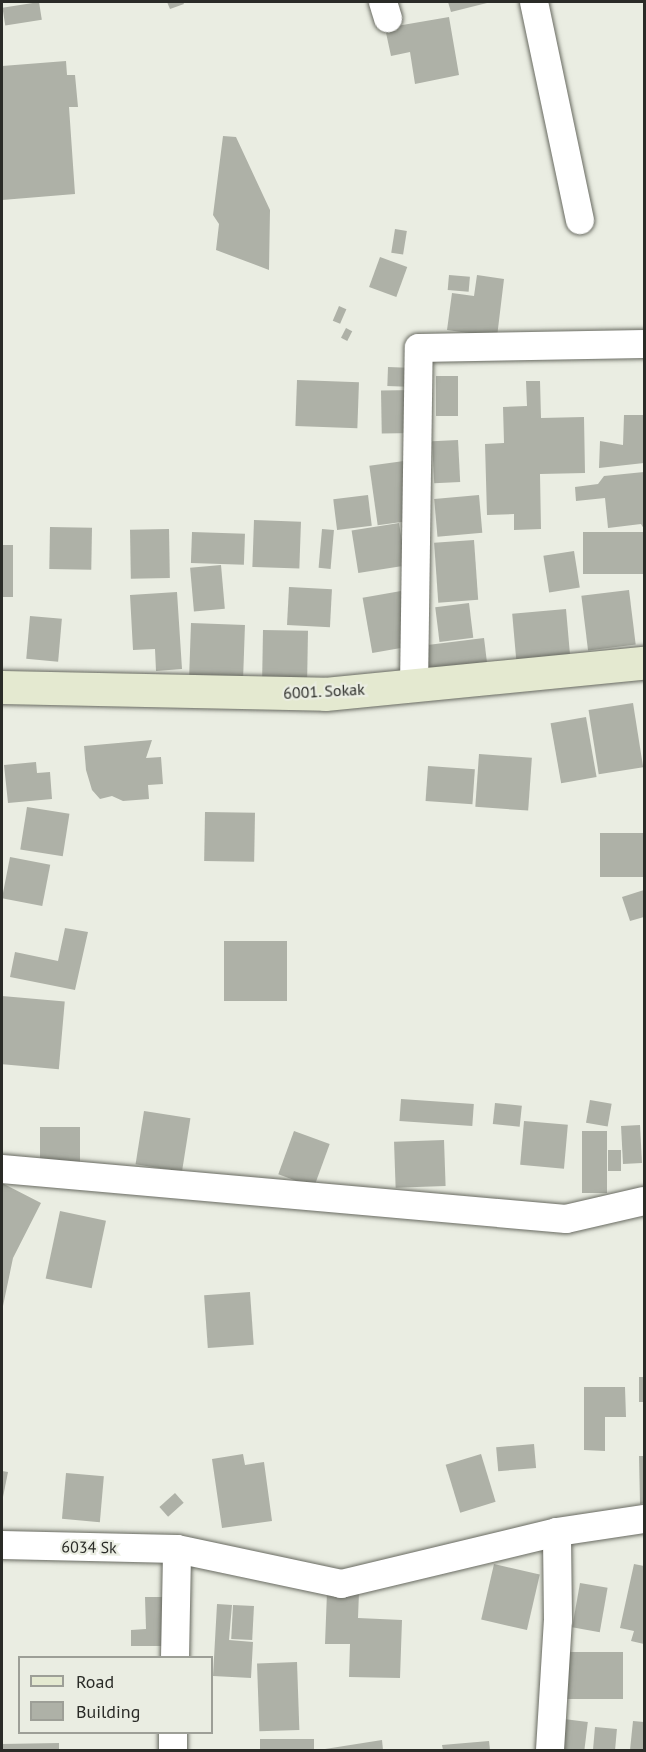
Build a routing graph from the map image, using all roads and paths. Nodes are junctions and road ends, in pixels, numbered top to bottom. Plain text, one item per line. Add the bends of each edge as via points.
1 (534, 2) edge
2 (579, 220) dead end
3 (645, 344) edge
4 (645, 663) edge
5 (414, 686) junction
6 (2, 687) edge
7 (2, 1169) edge
8 (645, 1201) edge
9 (645, 1519) edge
10 (557, 1532) junction
11 (2, 1545) edge
12 (177, 1549) junction
13 (175, 1656) edge
14 (173, 1734) edge
15 (173, 1750) edge
16 (550, 1750) edge

1 - 2 street
3 - 5 street via 419,348
4 - 5 street, 6001. Sokak
5 - 6 street, 6001. Sokak via 325,694
7 - 8 street via 566,1219
9 - 10 street, 6034 Sk
10 - 12 street, 6034 Sk via 341,1584
10 - 16 street via 558,1620
11 - 12 street, 6034 Sk
12 - 13 street
14 - 15 street

